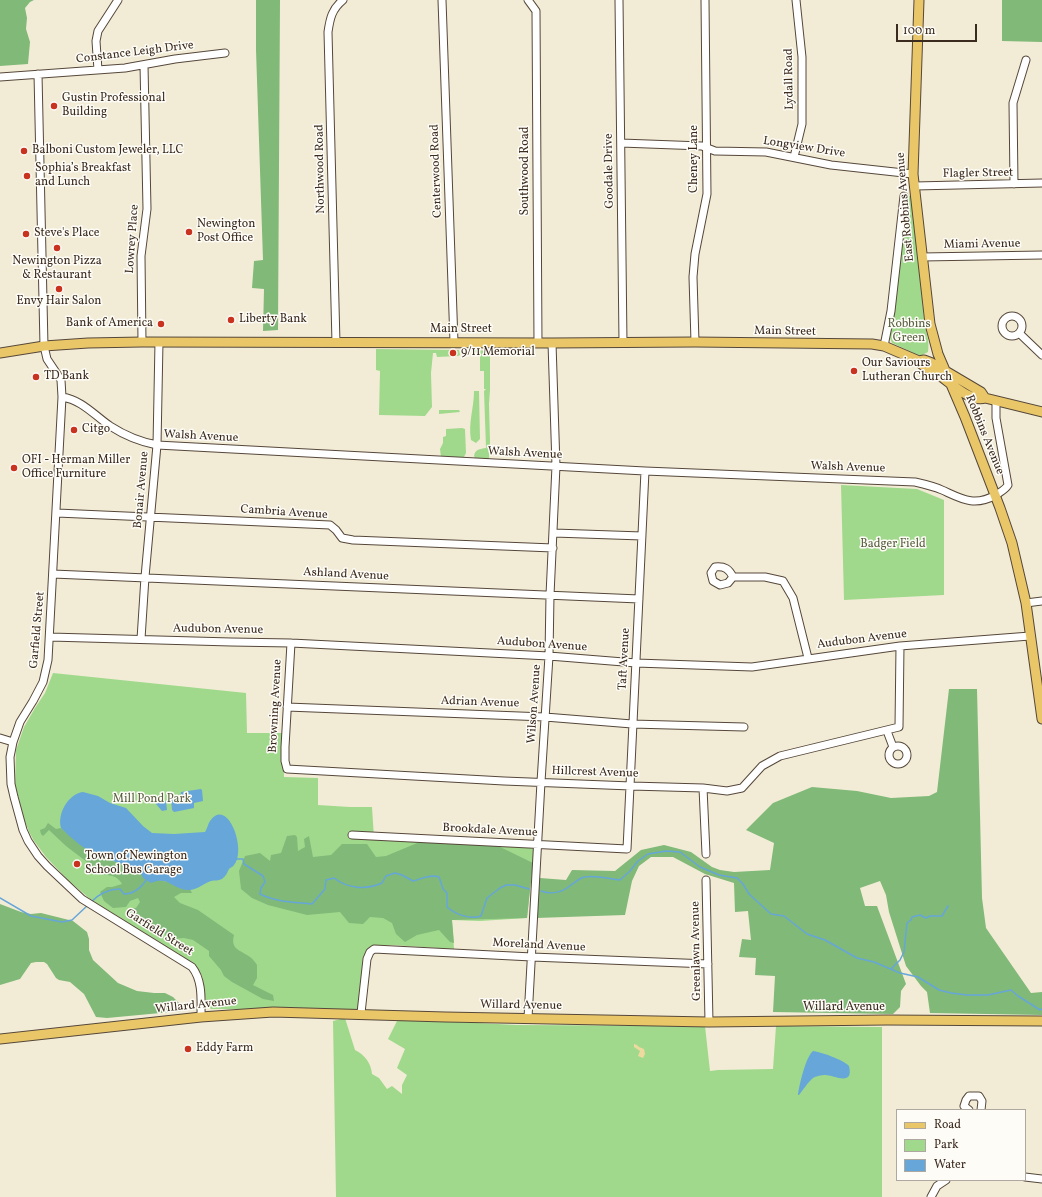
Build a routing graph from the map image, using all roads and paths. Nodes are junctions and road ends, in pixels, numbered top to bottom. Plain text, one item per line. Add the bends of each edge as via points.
1 (118, 0) edge
2 (343, 0) edge
3 (442, 0) edge
4 (528, 0) edge
5 (619, 0) edge
6 (705, 0) edge
7 (796, 0) edge
8 (919, 0) edge
9 (225, 53) dead end
10 (1026, 60) dead end
11 (144, 65) junction
12 (98, 70) junction
13 (38, 74) junction
14 (0, 77) edge
15 (621, 143) junction
16 (707, 148) junction
17 (794, 157) junction
18 (913, 174) junction
19 (1042, 183) edge
20 (1014, 184) junction
21 (914, 186) junction
22 (904, 196) dead end
23 (1042, 255) edge
24 (922, 257) junction
25 (1019, 333) dead end
26 (142, 342) junction
27 (159, 342) junction
28 (454, 342) junction
29 (623, 342) junction
30 (695, 342) junction
31 (336, 343) junction
32 (538, 343) junction
33 (552, 343) junction
34 (44, 346) junction
35 (884, 346) junction
36 (0, 353) edge
37 (1042, 355) edge
38 (919, 360) junction
39 (945, 371) junction
40 (951, 384) junction
41 (62, 396) junction
42 (985, 398) junction
43 (996, 402) junction
44 (1042, 412) edge
45 (157, 445) junction
46 (556, 466) junction
47 (645, 471) junction
48 (995, 495) junction
49 (57, 513) junction
50 (151, 516) junction
51 (554, 532) junction
52 (642, 536) junction
53 (553, 548) junction
54 (53, 574) junction
55 (145, 577) junction
56 (733, 577) dead end
57 (550, 595) junction
58 (639, 599) junction
59 (1042, 601) edge
60 (1026, 604) junction
61 (1030, 636) junction
62 (50, 637) junction
63 (141, 639) junction
64 (290, 643) junction
65 (900, 646) junction
66 (549, 656) junction
67 (808, 658) junction
68 (636, 663) junction
69 (1040, 689) edge
70 (287, 707) junction
71 (545, 717) junction
72 (1042, 719) edge
73 (632, 724) junction
74 (744, 727) dead end
75 (887, 731) junction
76 (0, 738) edge
77 (13, 742) junction
78 (893, 747) dead end
79 (287, 770) joint
80 (541, 782) junction
81 (631, 786) junction
82 (703, 788) junction
83 (352, 835) dead end
84 (538, 844) junction
85 (627, 849) joint
86 (706, 854) dead end
87 (706, 880) dead end
88 (532, 957) junction
89 (708, 964) junction
90 (361, 1013) junction
91 (201, 1017) junction
92 (528, 1018) junction
93 (1042, 1021) edge
94 (709, 1022) junction
95 (0, 1039) edge
96 (968, 1109) edge
97 (981, 1109) edge
98 (1026, 1177) edge
99 (1042, 1179) edge
100 (944, 1181) edge
101 (932, 1197) edge

1 - 12 street via 98,31
2 - 31 street, Northwood Road via 330,17 328,32
3 - 28 street, Centerwood Road
4 - 32 street, Southwood Road via 536,11
5 - 15 street, Goodale Drive
6 - 16 street, Cheney Lane
7 - 17 street, Lydall Road via 802,57 802,124
8 - 18 main road, East Robbins Avenue
9 - 11 street, Constance Leigh Drive
10 - 20 street via 1013,103
11 - 12 street, Constance Leigh Drive
11 - 26 street, Lowrey Place via 147,209 141,256
12 - 13 street, Constance Leigh Drive
13 - 14 street, Constance Leigh Drive
13 - 34 street, Garfield Street
15 - 16 street, Longview Drive
15 - 29 street, Goodale Drive
16 - 17 street, Longview Drive via 715,151 766,152
16 - 30 street, Cheney Lane via 707,194 693,277
17 - 18 street, Longview Drive via 831,165
18 - 21 main road, East Robbins Avenue
19 - 20 street, Flagler Street
20 - 21 street, Flagler Street
21 - 24 main road, East Robbins Avenue
22 - 35 street, East Robbins Avenue via 904,228
23 - 24 street, Miami Avenue
24 - 39 main road, East Robbins Avenue via 930,324
25 - 37 street
26 - 27 main road, Main Street
26 - 34 main road, Main Street
27 - 31 main road, Main Street
27 - 45 street, Bonair Avenue
28 - 31 main road, Main Street
28 - 32 main road, Main Street
29 - 30 main road, Main Street
29 - 33 main road, Main Street
30 - 35 main road, Main Street
32 - 33 main road, Main Street
33 - 46 street, Wilson Avenue
34 - 36 main road, Main Street
34 - 41 street, Garfield Street via 47,359 61,380
35 - 38 main road, Main Street
38 - 39 main road via 927,361
38 - 40 main road via 922,365
39 - 40 main road, East Robbins Avenue
39 - 42 main road via 981,392
40 - 42 main road via 974,397
40 - 48 main road, Robbins Avenue
41 - 45 street, Walsh Avenue via 77,401 112,427 136,439
41 - 49 street, Garfield Street
42 - 43 main road
43 - 44 main road
43 - 48 street, Robbins Avenue via 996,418 1008,483 1006,488
45 - 46 street, Walsh Avenue
45 - 50 street, Bonair Avenue
46 - 47 street, Walsh Avenue
46 - 51 street, Wilson Avenue
47 - 48 street, Walsh Avenue via 915,482 975,502
47 - 52 street, Taft Avenue
48 - 60 main road, Robbins Avenue via 1012,544
49 - 50 street, Cambria Avenue
49 - 54 street, Garfield Street
50 - 53 street, Cambria Avenue via 330,525 342,538 353,540
50 - 55 street, Bonair Avenue
51 - 52 street
51 - 53 street, Wilson Avenue
52 - 58 street, Taft Avenue
53 - 57 street, Wilson Avenue
54 - 55 street, Ashland Avenue
54 - 62 street, Garfield Street
55 - 57 street, Ashland Avenue
55 - 63 street, Bonair Avenue
56 - 67 street via 766,577 783,582 793,598
57 - 58 street, Ashland Avenue
57 - 66 street, Wilson Avenue
58 - 68 street, Taft Avenue
59 - 60 street
60 - 61 main road, Robbins Avenue
61 - 65 street, Audubon Avenue
61 - 69 main road, Robbins Avenue
62 - 63 street, Audubon Avenue
62 - 77 street, Garfield Street via 43,682 20,722
63 - 64 street, Audubon Avenue
64 - 66 street, Audubon Avenue
64 - 70 street, Browning Avenue
65 - 67 street, Audubon Avenue
65 - 75 street via 898,727
66 - 68 street, Audubon Avenue
66 - 71 street, Wilson Avenue
67 - 68 street, Audubon Avenue via 752,667
68 - 73 street, Taft Avenue
69 - 72 main road, Robbins Avenue
70 - 71 street, Adrian Avenue
70 - 79 street, Browning Avenue
71 - 73 street, Adrian Avenue
71 - 80 street, Wilson Avenue
73 - 74 street, Adrian Avenue
73 - 81 street, Taft Avenue
75 - 78 street
75 - 82 street, Hillcrest Avenue via 780,756 762,766 742,788 727,791
76 - 77 street
77 - 91 street, Garfield Street via 10,757 11,784 23,830 38,856 82,899 192,967 200,983
79 - 80 street, Hillcrest Avenue
80 - 81 street, Hillcrest Avenue
80 - 84 street, Wilson Avenue
81 - 82 street, Hillcrest Avenue
81 - 85 street, Taft Avenue
82 - 86 street
83 - 84 street, Brookdale Avenue
84 - 85 street, Brookdale Avenue
84 - 88 street, Wilson Avenue
87 - 89 street, Greenlawn Avenue
88 - 89 street, Moreland Avenue
88 - 90 street, Moreland Avenue via 374,949 367,959
88 - 92 street, Wilson Avenue
89 - 94 street, Greenlawn Avenue
90 - 91 main road, Willard Avenue via 273,1012
90 - 92 main road, Willard Avenue
91 - 95 main road, Willard Avenue
92 - 94 main road, Willard Avenue
93 - 94 main road, Willard Avenue
96 - 97 street via 964,1106 966,1100 973,1095 979,1096 982,1101
98 - 99 street
100 - 101 street via 937,1186

